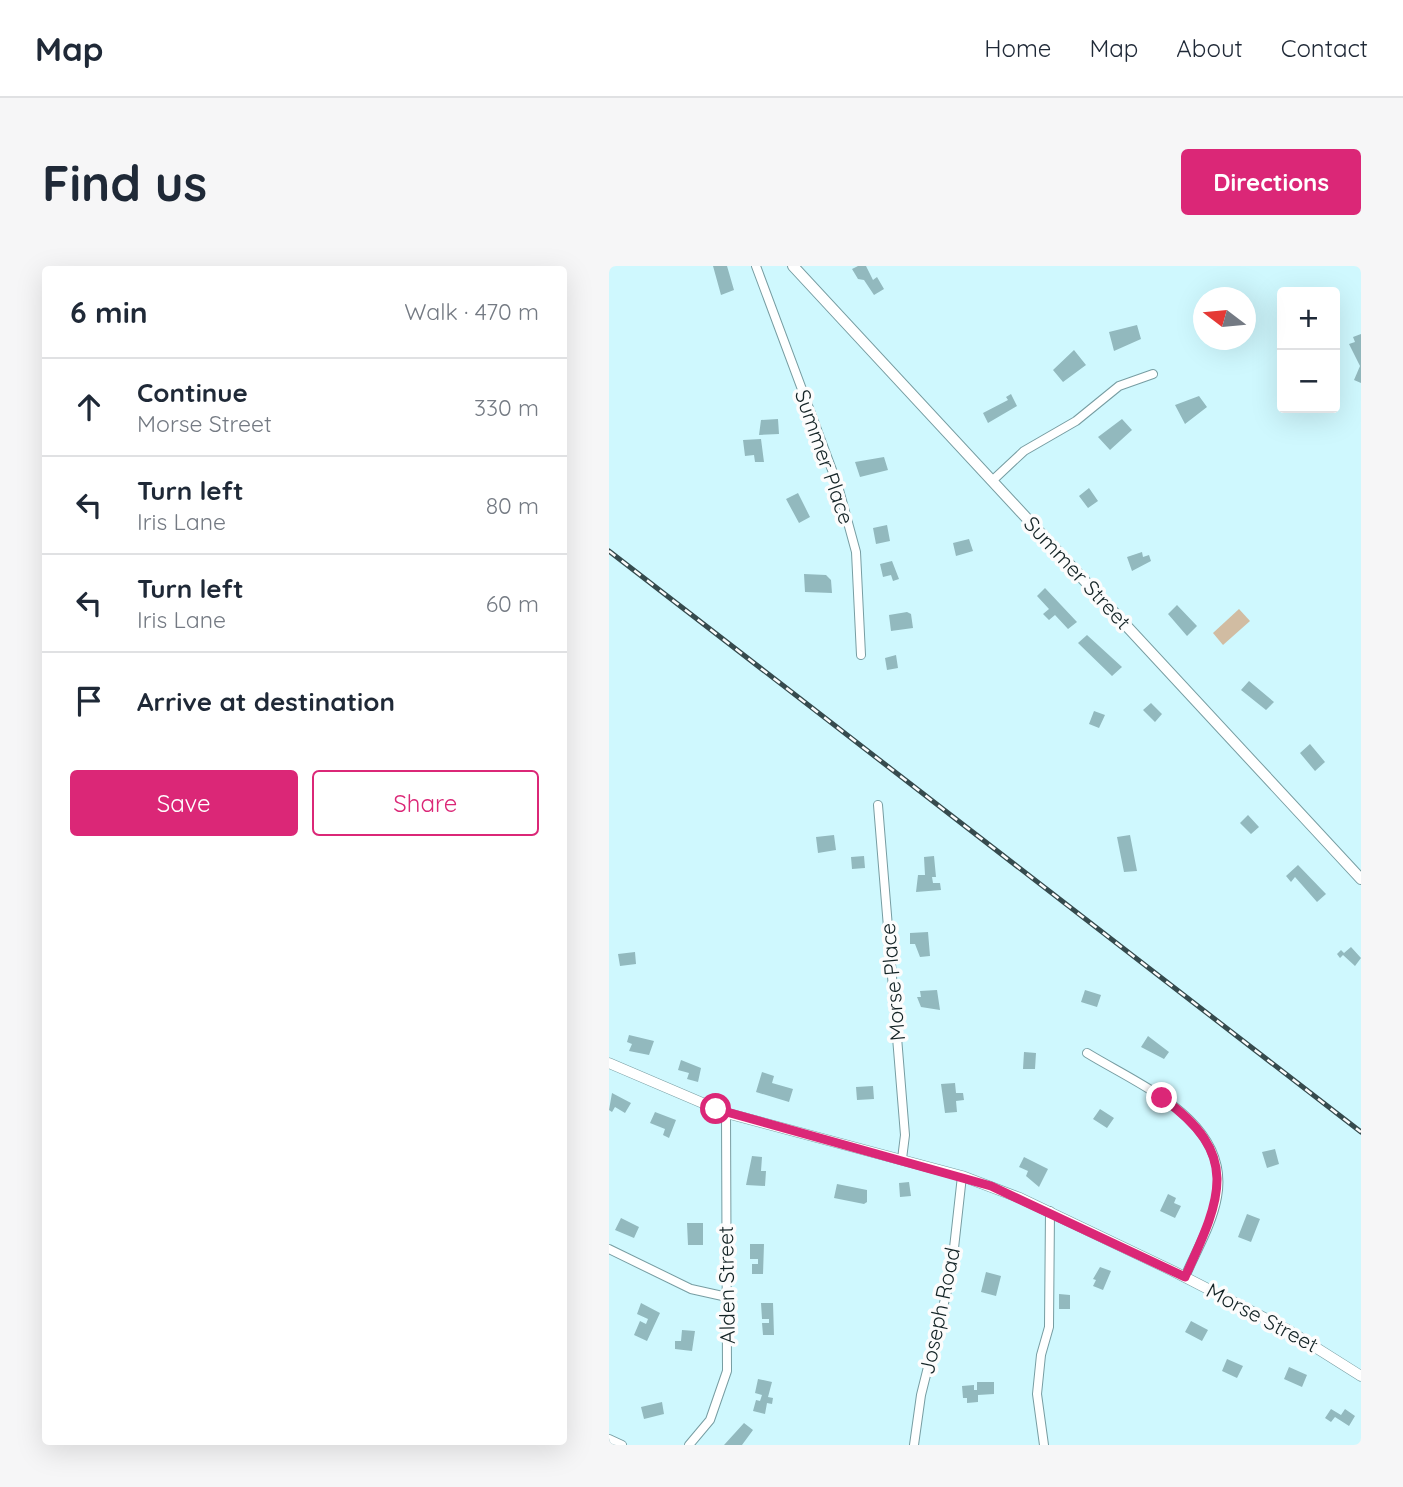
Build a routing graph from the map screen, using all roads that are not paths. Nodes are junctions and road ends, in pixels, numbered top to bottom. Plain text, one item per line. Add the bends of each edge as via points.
1 (755, 266) edge
2 (793, 266) edge
3 (1153, 374) dead end
4 (992, 481) junction
5 (861, 655) dead end
6 (878, 805) dead end
7 (1361, 879) edge
8 (1087, 1053) dead end
9 (609, 1063) edge
10 (726, 1113) junction
11 (902, 1159) junction
12 (961, 1176) junction
13 (1049, 1211) junction
14 (609, 1249) edge
15 (1185, 1277) junction
16 (727, 1297) junction
17 (1361, 1376) edge
18 (609, 1439) edge
19 (622, 1445) edge
20 (689, 1445) edge
21 (914, 1445) edge
22 (1044, 1445) edge

1 - 5 street, Summer Place via 838,486 856,552
2 - 4 main road, Summer Street
3 - 4 street via 1119,386 1076,421 1024,451
4 - 7 main road, Summer Street
6 - 11 street, Morse Place via 905,1135
8 - 15 street via 1175,1108 1196,1125 1210,1148 1216,1167 1216,1199
9 - 10 street, Morse Street
10 - 11 street, Morse Street
10 - 16 street, Alden Street
11 - 12 street, Morse Street
12 - 13 street, Morse Street
12 - 21 street, Joseph Road via 951,1275 921,1395
13 - 15 street, Morse Street
13 - 22 street via 1049,1328 1037,1394
14 - 16 street via 701,1293
15 - 17 street, Morse Street via 1288,1329
16 - 20 street, Alden Street via 724,1384 710,1420
18 - 19 street

